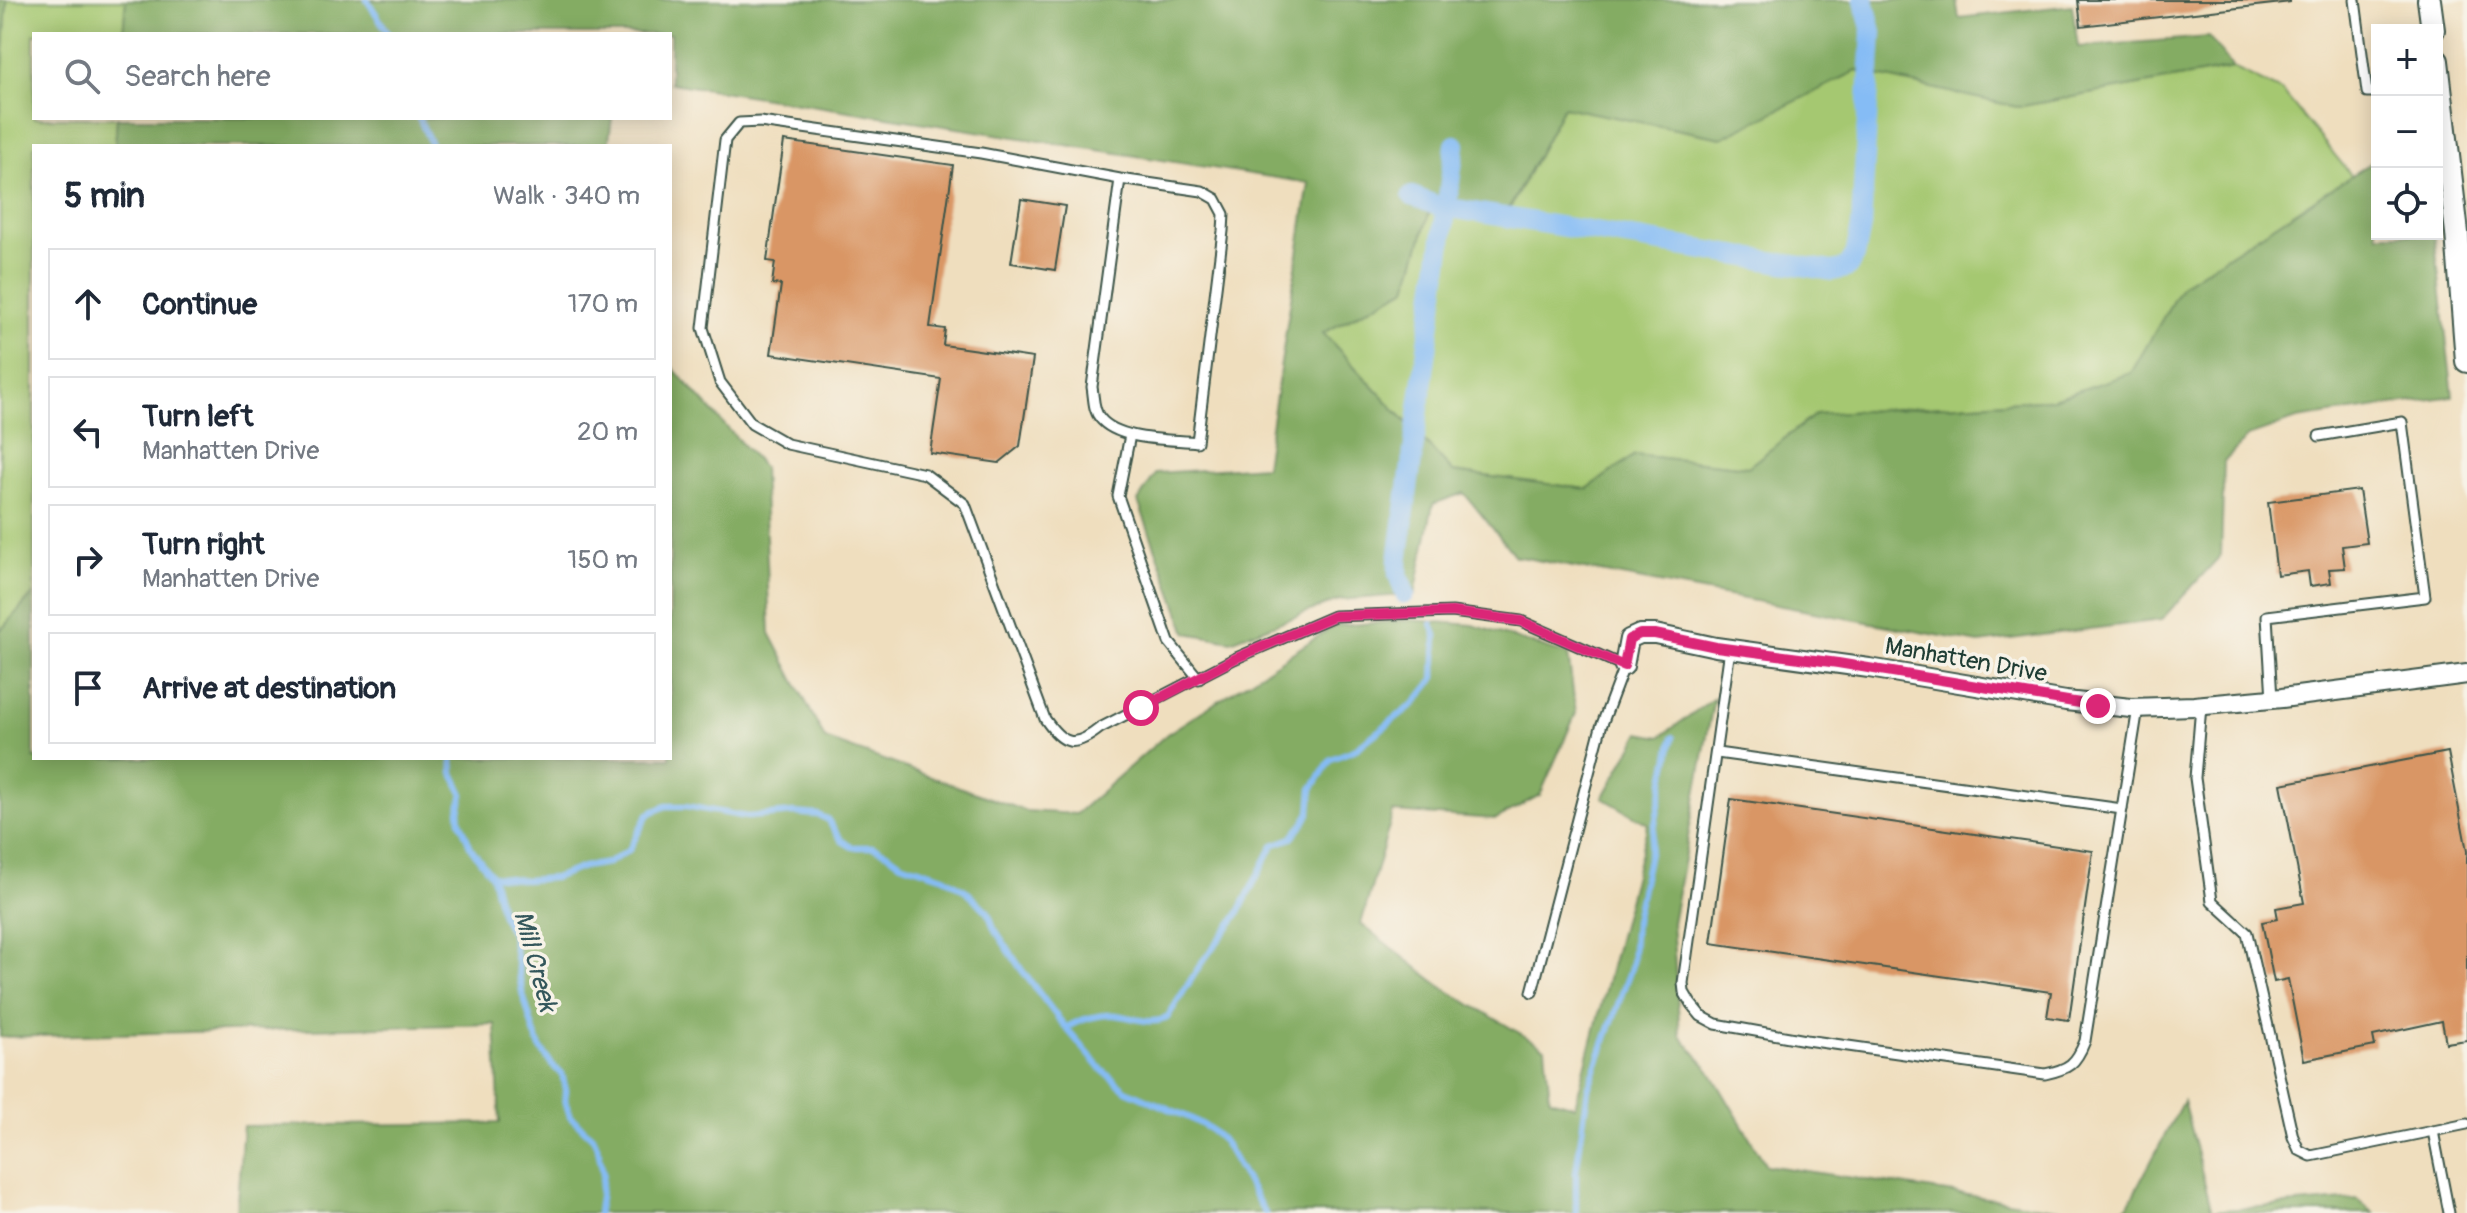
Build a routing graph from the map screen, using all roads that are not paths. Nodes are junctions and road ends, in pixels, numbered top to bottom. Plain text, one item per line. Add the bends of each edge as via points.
1 (2355, 0) edge
2 (2429, 0) edge
3 (2432, 24) edge
4 (2371, 92) edge
5 (2439, 96) edge
6 (1120, 179) junction
7 (2467, 361) edge
8 (1130, 435) junction
9 (2319, 436) dead end
10 (1730, 649) junction
11 (1624, 666) junction
12 (2467, 674) edge
13 (1199, 679) junction
14 (2272, 699) junction
15 (2201, 705) junction
16 (2138, 708) junction
17 (1717, 753) junction
18 (2122, 809) junction
19 (1532, 992) dead end
20 (2467, 1124) edge
21 (2433, 1131) junction
22 (2449, 1213) edge

1 - 4 lane
2 - 3 street
5 - 7 street
6 - 8 lane via 1092,387 1099,417
6 - 8 lane via 1202,191 1216,199 1224,214 1197,442
6 - 13 lane via 981,153 739,123 725,140 703,328 720,382 752,424 787,444 925,474 965,504 1045,719 1057,736 1070,742 1088,737
8 - 13 lane via 1118,496 1169,642
9 - 14 lane via 2402,422 2425,597 2267,616
10 - 11 street, Manhatten Drive via 1640,634 1629,639
10 - 16 street, Manhatten Drive
10 - 17 lane
11 - 13 lane via 1521,621 1452,612 1334,616
11 - 19 lane via 1601,727
12 - 14 street, Manhatten Drive
14 - 15 street, Manhatten Drive
15 - 16 street, Manhatten Drive
15 - 21 lane via 2195,778 2212,901 2247,933 2299,1150 2311,1156
16 - 18 lane
17 - 18 lane
17 - 18 lane via 1683,983 1701,1016 1716,1024 1806,1040 2045,1074 2078,1059 2085,1041
20 - 21 lane
21 - 22 lane

